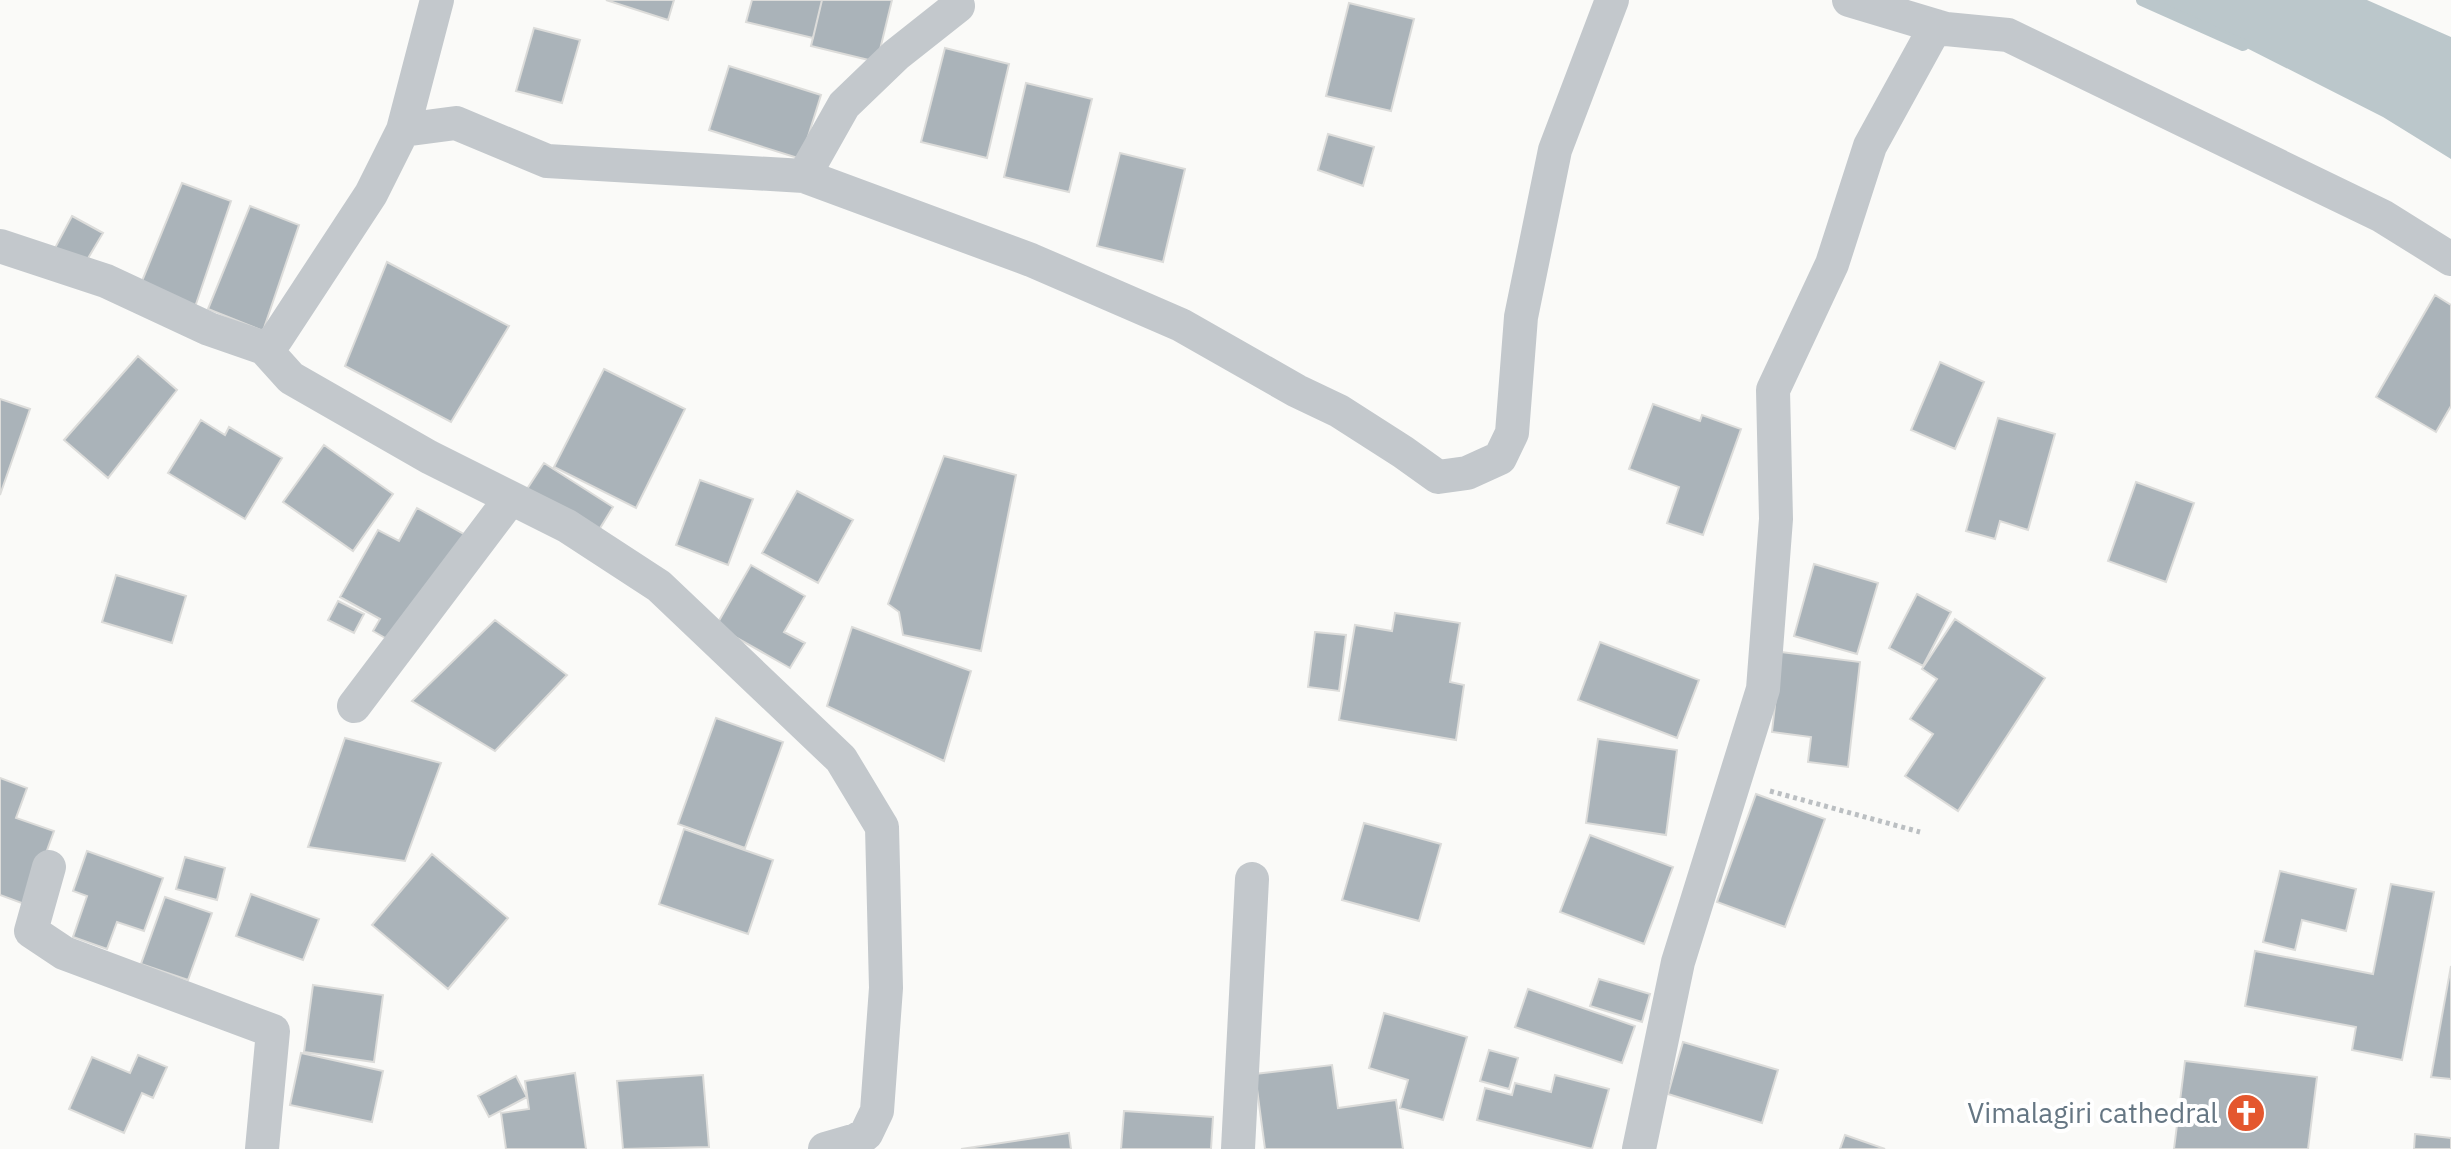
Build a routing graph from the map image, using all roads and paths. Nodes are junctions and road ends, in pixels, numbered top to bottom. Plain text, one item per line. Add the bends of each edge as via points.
1 (437, 0) edge
2 (1612, 0) edge
3 (1849, 0) edge
4 (958, 6) dead end
5 (1936, 26) junction
6 (403, 130) junction
7 (804, 176) junction
8 (0, 246) edge
9 (2451, 259) edge
10 (264, 348) junction
11 (511, 498) junction
12 (354, 706) dead end
13 (1734, 781) junction
14 (1920, 832) dead end
15 (49, 867) dead end
16 (1252, 879) dead end
17 (866, 1141) edge
18 (262, 1149) edge
19 (825, 1149) edge
20 (1238, 1149) edge
21 (1639, 1149) edge

1 - 6 street
2 - 7 street via 1555,150 1521,317 1512,433 1500,458 1467,473 1438,477 1339,411 1181,325 1031,260
3 - 5 street
4 - 7 street via 844,105
5 - 9 street via 2008,35 2382,216
5 - 13 street via 1870,146 1832,264 1773,390 1776,519 1763,689
6 - 7 street via 456,123 547,161
6 - 10 street via 371,194 276,339
8 - 10 street via 106,281
10 - 11 street via 291,378
11 - 12 street
11 - 17 street via 567,526 659,586 841,759 882,827 886,988 877,1111
13 - 14 path
13 - 21 street via 1678,962
15 - 18 street via 31,931 64,953 273,1031
16 - 20 street
17 - 19 street

